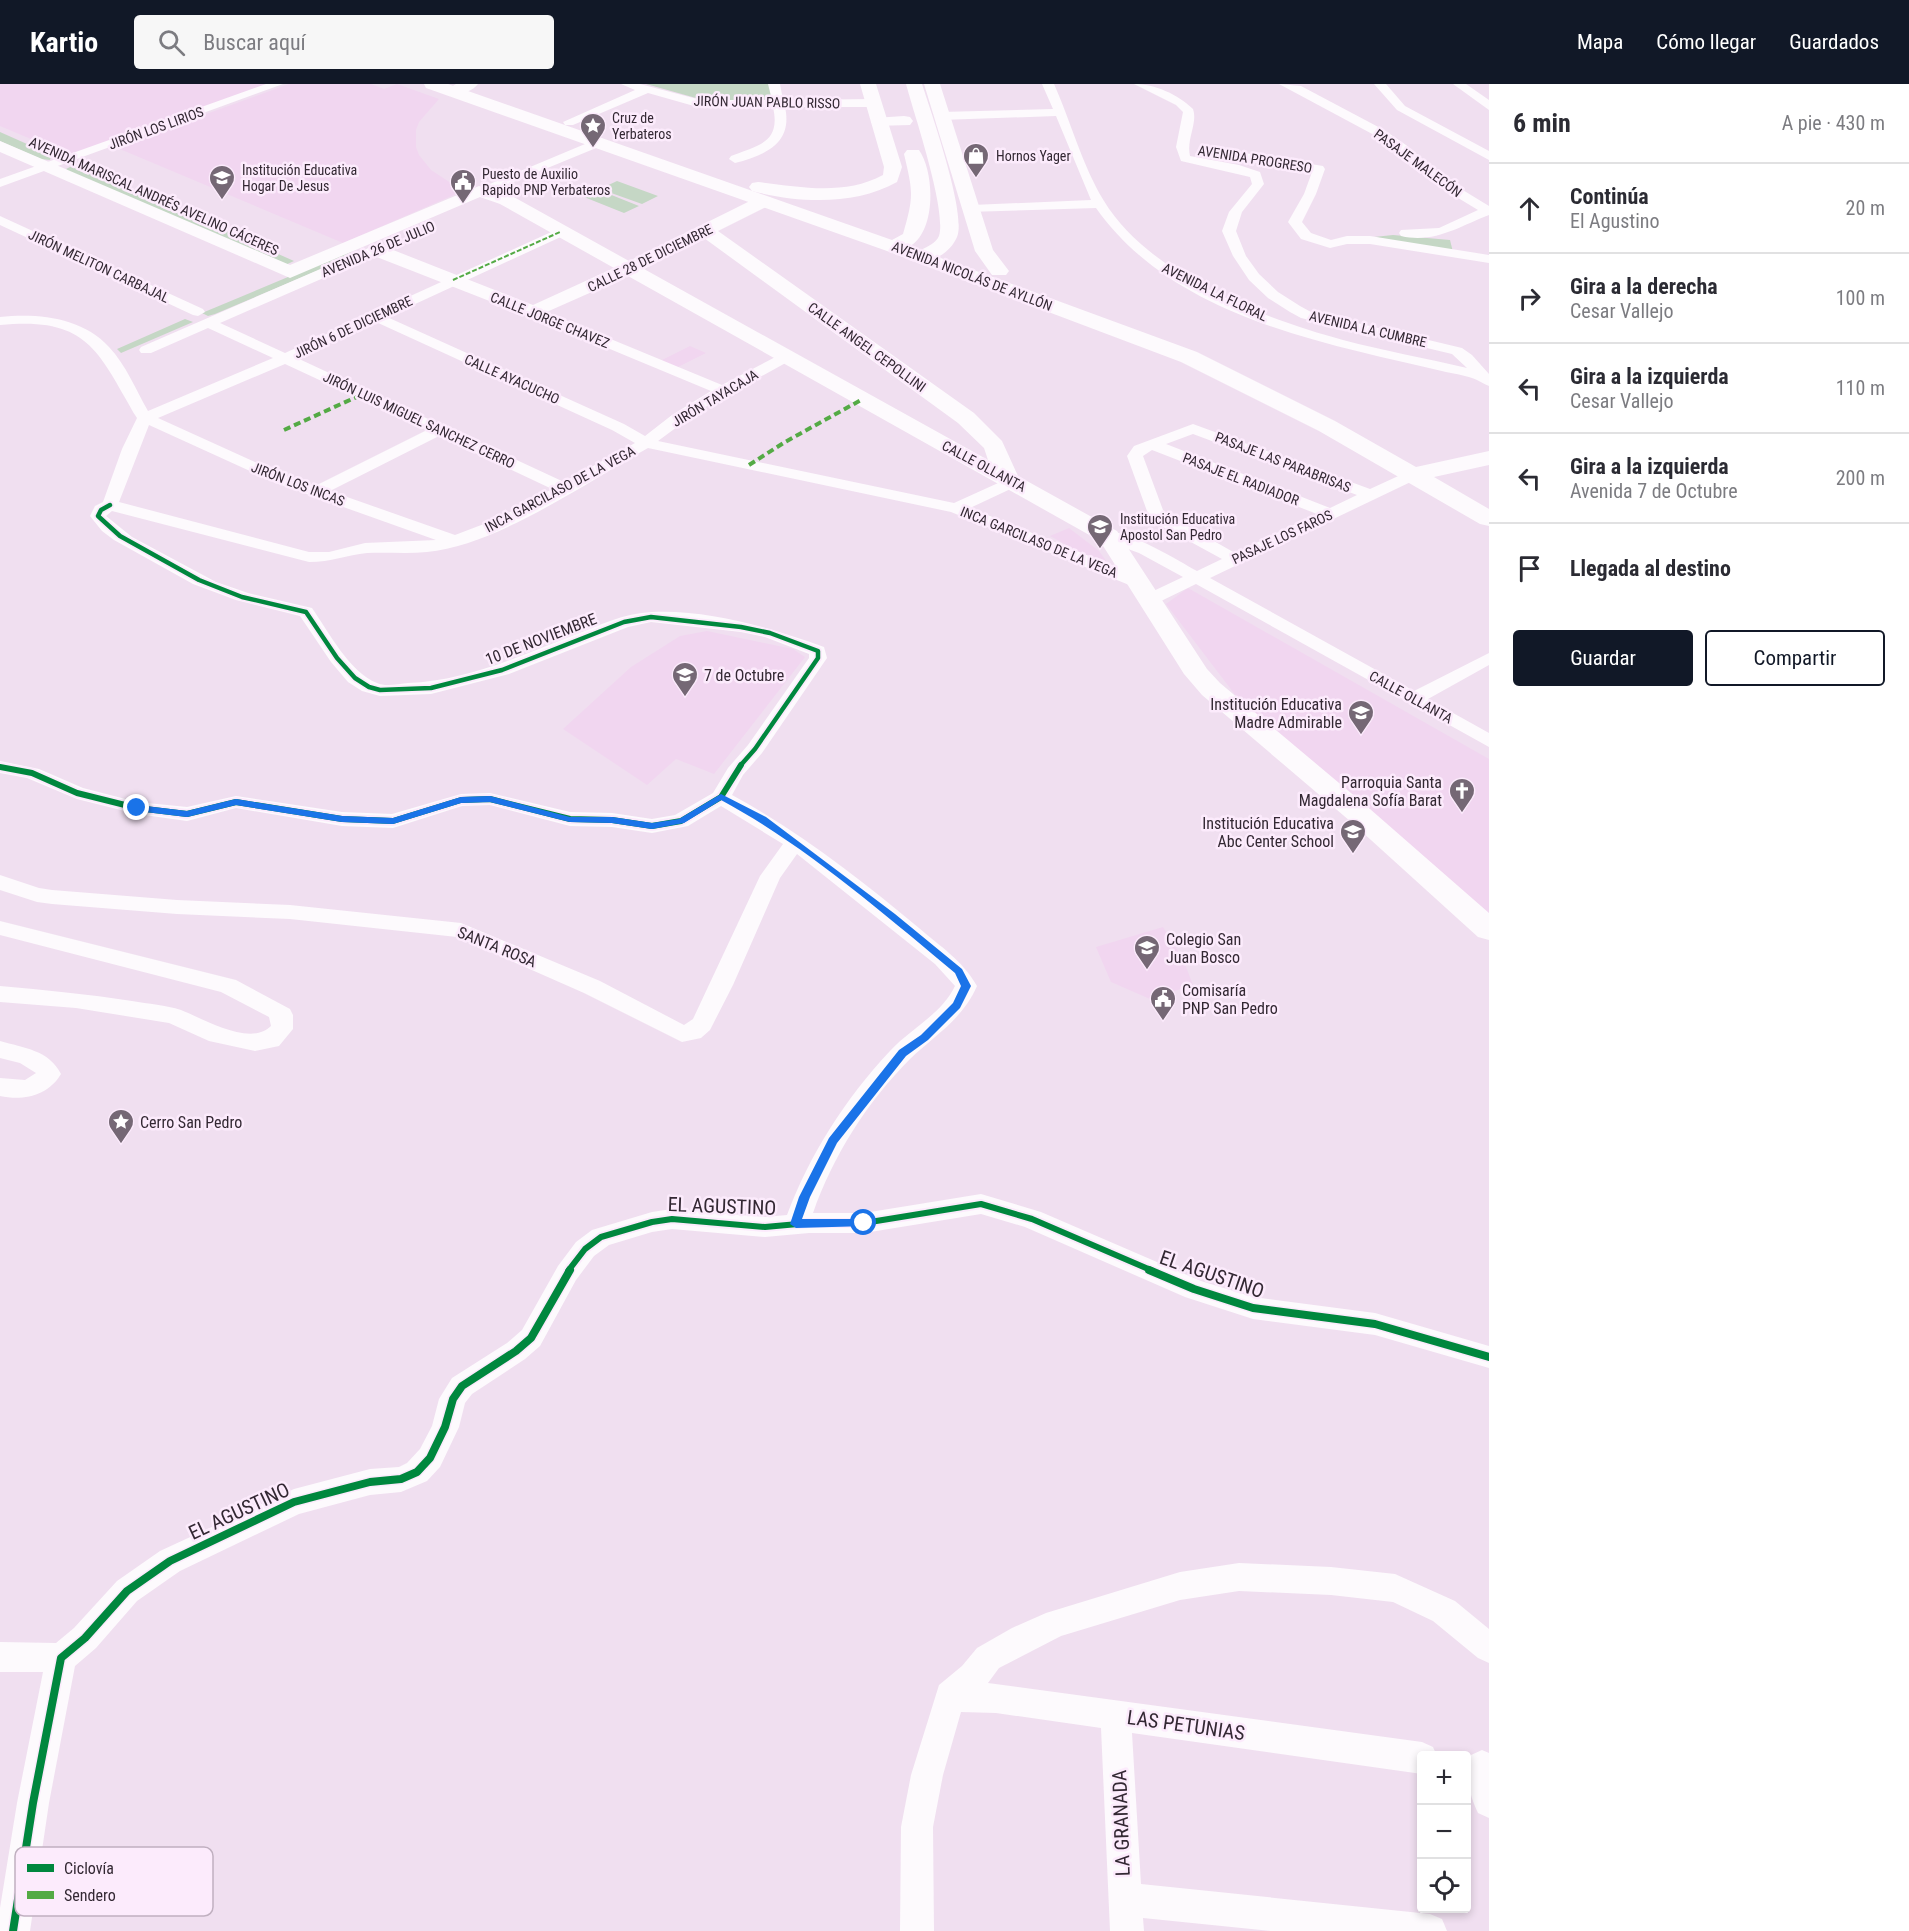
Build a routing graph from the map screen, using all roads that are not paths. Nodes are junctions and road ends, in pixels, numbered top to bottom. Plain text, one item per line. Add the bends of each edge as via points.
1 (277, 84) edge
2 (432, 84) edge
3 (470, 84) edge
4 (627, 84) edge
5 (774, 84) edge
6 (868, 84) edge
7 (914, 84) edge
8 (932, 84) edge
9 (1048, 84) edge
10 (1140, 84) edge
11 (1285, 84) edge
12 (1380, 84) edge
13 (1460, 84) edge
14 (645, 90) junction
15 (452, 91) junction
16 (1486, 101) edge
17 (874, 103) junction
18 (777, 105) junction
19 (1061, 112) junction
20 (941, 116) junction
21 (569, 122) junction
22 (880, 122) junction
23 (0, 129) edge
24 (603, 145) junction
25 (0, 146) edge
26 (1203, 149) dead end
27 (1181, 151) junction
28 (1219, 151) dead end
29 (1489, 156) edge
30 (69, 159) junction
31 (735, 159) dead end
32 (47, 166) junction
33 (0, 183) edge
34 (479, 191) junction
35 (757, 194) junction
36 (498, 197) junction
37 (1100, 204) junction
38 (972, 209) junction
39 (1488, 210) edge
40 (0, 220) edge
41 (706, 231) junction
42 (560, 232) junction
43 (1347, 240) junction
44 (903, 242) junction
45 (941, 247) junction
46 (376, 250) junction
47 (922, 258) junction
48 (1489, 259) edge
49 (309, 264) junction
50 (622, 266) junction
51 (290, 272) junction
52 (999, 272) junction
53 (453, 280) junction
54 (533, 312) junction
55 (204, 317) junction
56 (376, 317) junction
57 (0, 321) edge
58 (134, 339) dead end
59 (146, 350) dead end
60 (786, 357) junction
61 (286, 358) junction
62 (1484, 379) edge
63 (724, 391) junction
64 (145, 418) junction
65 (439, 430) junction
66 (646, 443) junction
67 (1151, 444) junction
68 (1489, 458) edge
69 (1413, 475) junction
70 (1489, 477) edge
71 (1438, 479) junction
72 (1011, 481) junction
73 (1463, 483) junction
74 (564, 488) junction
75 (316, 492) junction
76 (1371, 495) junction
77 (1489, 498) edge
78 (110, 505) junction
79 (956, 508) junction
80 (1331, 514) junction
81 (1489, 519) edge
82 (1109, 536) junction
83 (456, 541) junction
84 (1234, 560) junction
85 (1196, 578) junction
86 (1146, 591) junction
87 (1489, 658) edge
88 (1414, 699) junction
89 (1489, 741) edge
90 (0, 767) edge
91 (721, 797) junction
92 (795, 842) junction
93 (0, 882) edge
94 (0, 927) edge
95 (1489, 930) edge
96 (0, 994) edge
97 (0, 1048) edge
98 (0, 1087) edge
99 (796, 1224) junction
100 (1489, 1357) edge
101 (1489, 1648) edge
102 (0, 1658) edge
103 (61, 1658) junction
104 (950, 1696) junction
105 (1116, 1715) junction
106 (1417, 1757) edge
107 (1479, 1766) edge
108 (1489, 1802) edge
109 (26, 1847) edge
110 (15, 1913) edge
111 (1125, 1915) edge
112 (12, 1931) edge
113 (917, 1931) edge
114 (1430, 1931) edge

1 - 30 street, JIRÓN LOS LIRIOS
2 - 15 main road, AVENIDA NICOLÁS DE AYLLÓN
3 - 15 street
3 - 21 main road, AVENIDA NICOLÁS DE AYLLÓN
4 - 14 street, JIRÓN JUAN PABLO RISSO
5 - 18 street
6 - 17 street
7 - 45 main road via 949,206 949,235
8 - 20 street
9 - 19 street, AVENIDA LA FLORAL
10 - 27 street via 1189,111
11 - 39 street, PASAJE MALECÓN via 1380,133 1444,184
12 - 29 street via 1401,108
13 - 16 street
14 - 18 street, JIRÓN JUAN PABLO RISSO via 701,104
14 - 21 street
15 - 24 main road, AVENIDA NICOLÁS DE AYLLÓN
17 - 18 street, JIRÓN JUAN PABLO RISSO
17 - 22 street
18 - 31 street via 783,126 780,134 770,143
19 - 20 street
19 - 37 street, AVENIDA LA FLORAL
20 - 38 street
21 - 35 main road, AVENIDA NICOLÁS DE AYLLÓN
22 - 35 street via 894,173 884,183 835,194
22 - 44 main road via 902,113 922,189 922,200
23 - 30 street, AVENIDA MARISCAL ANDRÉS AVELINO CÁCERES
24 - 34 street, AVENIDA 26 DE JULIO
24 - 35 main road, AVENIDA NICOLÁS DE AYLLÓN
24 - 36 street, AVENIDA 26 DE JULIO
25 - 32 street, AVENIDA MARISCAL ANDRÉS AVELINO CÁCERES
26 - 27 street, AVENIDA PROGRESO
27 - 62 street, AVENIDA LA CUMBRE via 1185,158 1198,163 1256,175 1258,184 1232,220 1229,231 1251,273 1290,308 1328,322 1457,351 1469,357
28 - 43 street, AVENIDA PROGRESO via 1319,169 1295,222 1312,239 1330,244
30 - 32 street, JIRÓN LOS LIRIOS
30 - 49 street, AVENIDA MARISCAL ANDRÉS AVELINO CÁCERES
32 - 33 street, JIRÓN LOS LIRIOS
32 - 51 street, AVENIDA MARISCAL ANDRÉS AVELINO CÁCERES
34 - 36 street, CALLE OLLANTA
34 - 49 street, AVENIDA 26 DE JULIO
35 - 41 street, CALLE 28 DE DICIEMBRE
35 - 44 main road, AVENIDA NICOLÁS DE AYLLÓN
35 - 50 street, CALLE 28 DE DICIEMBRE via 626,255
36 - 42 street, CALLE OLLANTA
36 - 46 street, AVENIDA 26 DE JULIO
37 - 38 street
37 - 62 street, AVENIDA LA FLORAL via 1119,231 1156,262 1239,307 1313,336 1446,366
38 - 52 street via 984,251
39 - 43 street via 1440,233 1377,231
40 - 55 street, JIRÓN MELITON CARBAJAL
41 - 50 street, CALLE 28 DE DICIEMBRE
41 - 72 street, CALLE ANGEL CEPOLLINI via 966,418 994,446
42 - 50 street, CALLE OLLANTA
42 - 53 street, JIRÓN 6 DE DICIEMBRE
43 - 48 street, AVENIDA PROGRESO via 1399,243
44 - 45 main road, AVENIDA NICOLÁS DE AYLLÓN
44 - 47 main road, AVENIDA NICOLÁS DE AYLLÓN
45 - 47 main road
45 - 52 main road, AVENIDA NICOLÁS DE AYLLÓN
46 - 53 street, CALLE JORGE CHAVEZ
46 - 55 street, AVENIDA 26 DE JULIO
47 - 69 main road, AVENIDA NICOLÁS DE AYLLÓN via 1190,357 1275,398
49 - 51 street, AVENIDA 26 DE JULIO
50 - 54 street, CALLE 28 DE DICIEMBRE
50 - 60 street, CALLE OLLANTA
51 - 55 street, AVENIDA 26 DE JULIO
52 - 71 main road, AVENIDA NICOLÁS DE AYLLÓN via 1156,327 1239,361 1321,403
53 - 54 street, CALLE JORGE CHAVEZ
53 - 56 street, JIRÓN 6 DE DICIEMBRE
54 - 63 street, CALLE JORGE CHAVEZ
55 - 58 street, AVENIDA 26 DE JULIO
55 - 59 street, AVENIDA 26 DE JULIO
55 - 61 street, JIRÓN LUIS MIGUEL SANCHEZ CERRO
56 - 61 street, JIRÓN 6 DE DICIEMBRE
56 - 66 street, CALLE AYACUCHO
57 - 64 street via 23,319 83,332 104,350
60 - 63 street, JIRÓN TAYACAJA
60 - 72 street, CALLE OLLANTA
61 - 64 street, JIRÓN 6 DE DICIEMBRE
61 - 65 street, JIRÓN LUIS MIGUEL SANCHEZ CERRO
63 - 66 street, JIRÓN TAYACAJA
64 - 75 street, JIRÓN LOS INCAS
64 - 78 street via 134,436
65 - 74 street, JIRÓN LUIS MIGUEL SANCHEZ CERRO
65 - 75 street
66 - 74 street, INCA GARCILASO DE LA VEGA
66 - 79 street, INCA GARCILASO DE LA VEGA
67 - 76 street, PASAJE LAS PARABRISAS via 1193,429
67 - 80 street, PASAJE EL RADIADOR
67 - 84 street via 1135,456 1155,511
68 - 71 main road
69 - 71 main road, AVENIDA NICOLÁS DE AYLLÓN
69 - 76 street, PASAJE LOS FAROS
70 - 73 main road
71 - 73 main road
71 - 81 main road, AVENIDA NICOLÁS DE AYLLÓN
72 - 79 street
72 - 82 street, CALLE OLLANTA
73 - 77 main road
74 - 83 street, INCA GARCILASO DE LA VEGA via 503,522
75 - 83 street, JIRÓN LOS INCAS
76 - 80 street, PASAJE LOS FAROS
78 - 83 street, INCA GARCILASO DE LA VEGA via 309,557
78 - 91 street, 10 DE NOVIEMBRE via 101,510 101,521 176,570 235,595 306,612 355,678 380,690 431,688 502,670 624,621 651,617 741,627 818,651 818,658
79 - 86 street, INCA GARCILASO DE LA VEGA
80 - 84 street, PASAJE LOS FAROS
82 - 85 street, CALLE OLLANTA via 1144,549
82 - 86 street
84 - 85 street, PASAJE LOS FAROS
85 - 86 street, PASAJE LOS FAROS
85 - 88 street, CALLE OLLANTA
86 - 95 street via 1197,674 1211,689
87 - 88 street
88 - 89 street, CALLE OLLANTA
90 - 91 street via 32,773 77,793 137,808 187,814 236,802 342,819 393,821 461,800 490,799 570,819 652,826 681,821
91 - 92 street
92 - 93 street, SANTA ROSA via 770,876 702,1024 693,1032 682,1034 592,987 461,930 290,912 52,897
92 - 99 street via 959,971 966,986 956,1005 902,1053 833,1140
94 - 96 street via 228,986 277,1011 282,1015 282,1029 271,1040 255,1043 217,1035 173,1016 76,1000
97 - 98 street via 41,1063 49,1074 31,1089
99 - 100 street, EL AGUSTINO via 864,1223 981,1204 1032,1219 1194,1289 1253,1308 1375,1324
99 - 103 street, EL AGUSTINO via 765,1227 672,1219 652,1221 601,1238 585,1249 567,1273 531,1338 462,1386 430,1458 417,1472 401,1479 370,1482 294,1502 170,1561 127,1591 85,1638
101 - 104 street via 1444,1611 1395,1588 1239,1577 1180,1586 1057,1623 988,1658
102 - 103 street
103 - 109 street
104 - 105 street, LAS PETUNIAS via 996,1698
104 - 113 street via 927,1774 917,1827
105 - 106 street, LAS PETUNIAS
105 - 111 street, LA GRANADA
107 - 108 street
110 - 112 street
111 - 114 street

